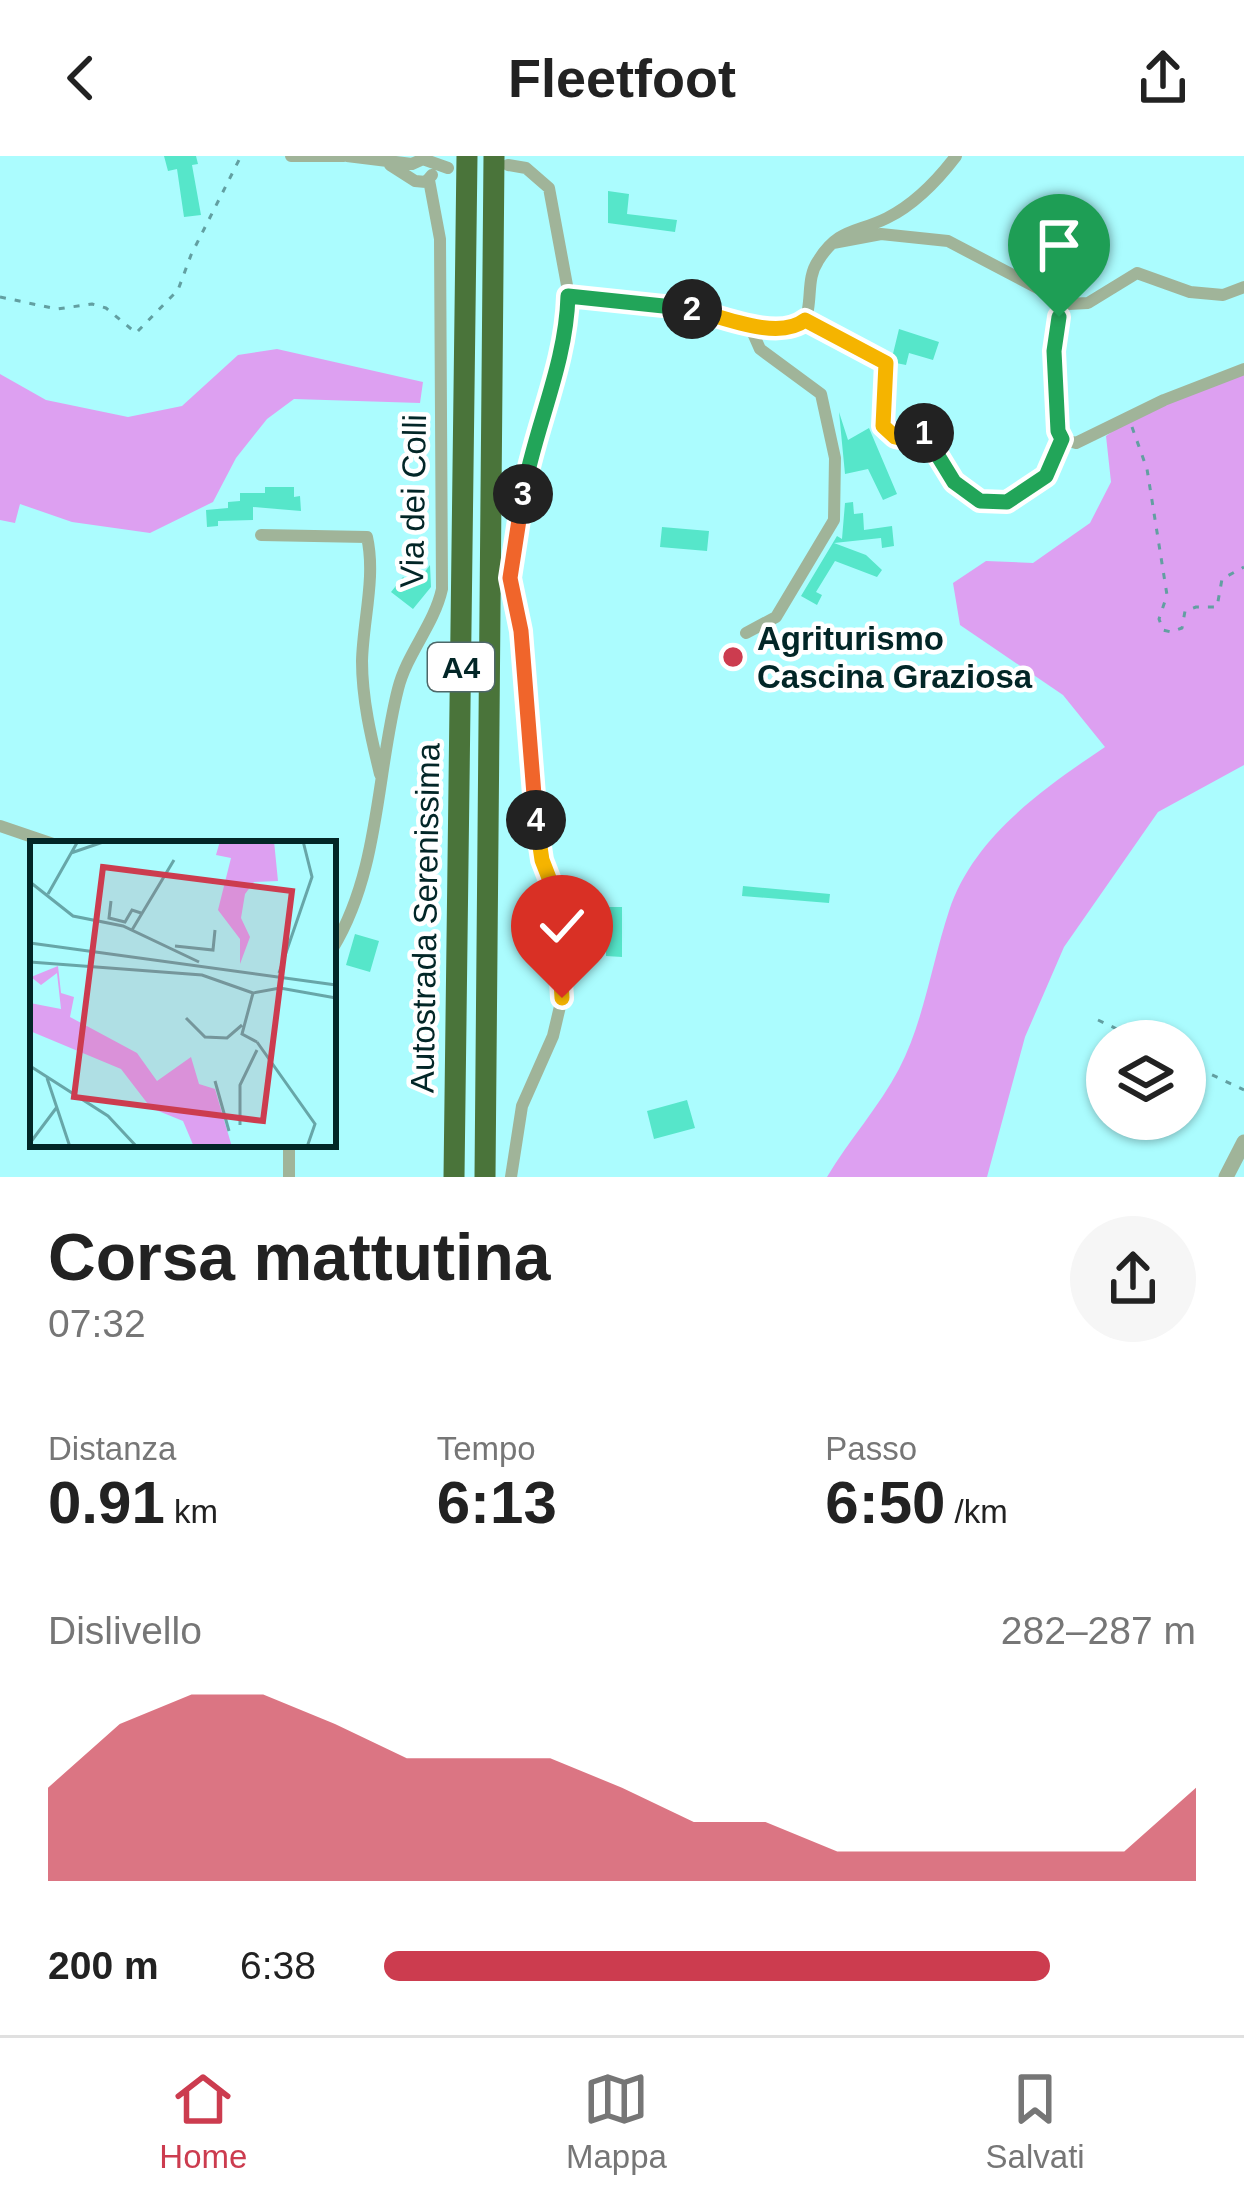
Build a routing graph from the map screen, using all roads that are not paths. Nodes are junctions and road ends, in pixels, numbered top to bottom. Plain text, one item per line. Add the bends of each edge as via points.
1 (291, 156) edge
2 (345, 156) edge
3 (467, 156) edge
4 (956, 156) edge
5 (501, 160) edge
6 (525, 162) edge
7 (832, 243) junction
8 (1244, 287) edge
9 (568, 296) junction
10 (749, 324) junction
11 (1244, 370) edge
12 (1062, 439) road end
13 (261, 536) dead end
14 (746, 633) dead end
15 (381, 781) junction
16 (0, 826) edge
17 (44, 841) edge
18 (336, 943) edge
19 (1244, 1142) edge
20 (454, 1177) edge
21 (485, 1177) edge
22 (511, 1177) edge
23 (1226, 1177) edge

1 - 2 street
2 - 15 street, Via dei Colli via 422,173 440,239 442,589 398,689
3 - 20 highway, Autostrada Serenissima / A4
4 - 7 street via 915,201
5 - 6 street
5 - 21 highway, Autostrada Serenissima / A4
6 - 9 street via 549,188
7 - 8 street via 881,233 948,241 1069,304 1088,303 1137,272 1190,292 1223,295
7 - 10 street via 811,275 805,320 795,327
9 - 10 street via 692,309
9 - 22 street via 510,578 537,833 556,896 562,998 522,1106
10 - 14 street via 760,349 820,394 835,458 834,520 776,617
11 - 12 street via 1076,443
13 - 15 street via 367,537 362,661
15 - 18 street, Via dei Colli via 367,864
16 - 17 street
19 - 23 street

